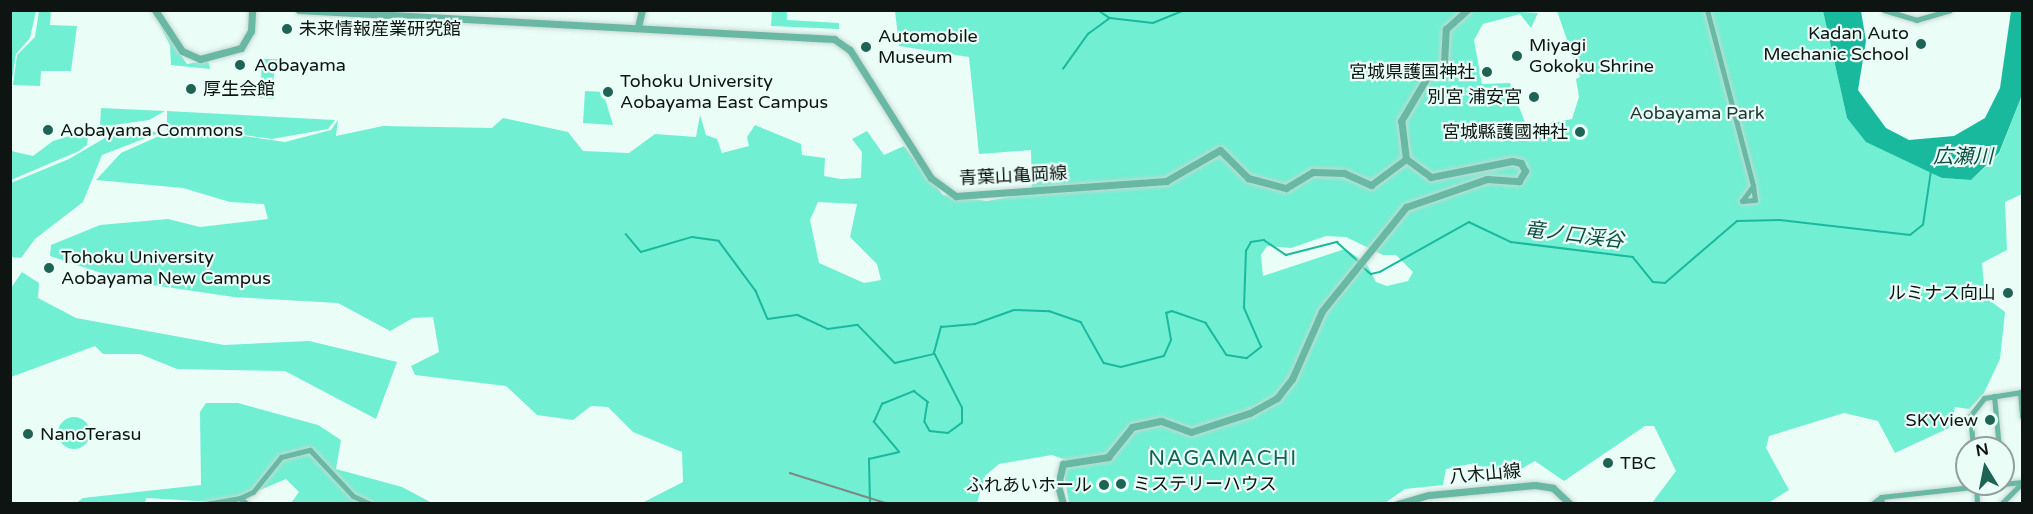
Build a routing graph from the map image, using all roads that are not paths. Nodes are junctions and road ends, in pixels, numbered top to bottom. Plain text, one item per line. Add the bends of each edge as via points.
1 (155, 10) edge
2 (252, 10) edge
3 (299, 10) edge
4 (642, 10) edge
5 (1467, 10) edge
6 (1707, 10) edge
7 (1884, 10) edge
8 (1950, 10) edge
9 (638, 27) junction
10 (1406, 159) junction
11 (1753, 186) junction
12 (1742, 201) junction
13 (1738, 207) dead end
14 (2022, 391) edge
15 (1997, 395) junction
16 (2022, 417) edge
17 (1972, 436) edge
18 (1999, 436) edge
19 (2022, 483) edge
20 (1955, 488) edge
21 (240, 498) junction
22 (1882, 500) edge
23 (206, 504) edge
24 (247, 504) edge
25 (370, 504) edge
26 (1063, 504) edge
27 (1397, 504) edge
28 (1570, 504) edge
29 (1872, 504) edge
30 (2001, 504) edge

1 - 2 street via 183,51 200,59 241,48 251,31
3 - 9 street, 青葉山亀岡線
4 - 9 street
5 - 10 street via 1446,29 1444,63 1426,79 1401,122
6 - 11 street
7 - 8 street via 1916,20
9 - 10 street, 青葉山亀岡線 via 826,37 843,43 932,178 956,196 1166,181 1220,150 1248,178 1286,188 1313,172 1344,173 1371,185
10 - 26 street via 1431,177 1512,161 1525,171 1519,181 1487,178 1419,200 1383,231 1332,296 1277,398 1250,413 1191,432 1161,421 1132,427 1108,457 1063,464 1058,485
11 - 12 street
11 - 12 street via 1755,200
12 - 13 street
14 - 15 street
14 - 16 street
15 - 17 street via 1984,398 1970,416
15 - 18 street
19 - 30 street
20 - 22 street
21 - 23 street
21 - 24 street
21 - 25 street via 253,492 281,457 310,450 353,496
22 - 29 street
27 - 28 street, 八木山線 via 1428,495 1535,485 1553,488

